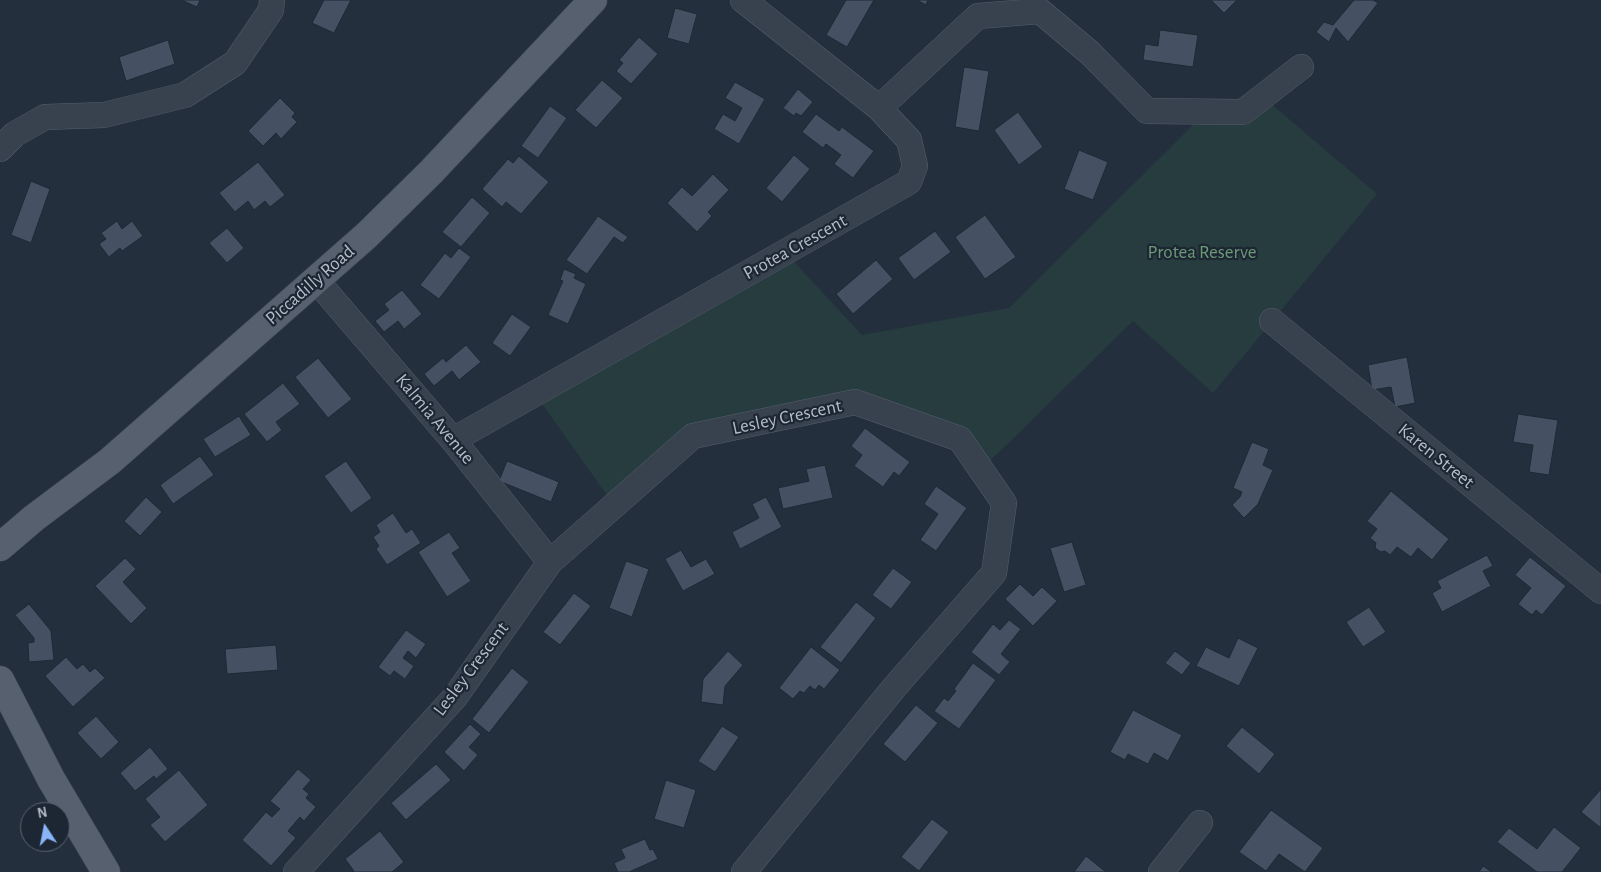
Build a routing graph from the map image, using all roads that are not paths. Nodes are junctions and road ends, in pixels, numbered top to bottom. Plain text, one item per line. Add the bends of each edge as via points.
1 (272, 0) edge
2 (593, 0) edge
3 (743, 0) edge
4 (1301, 66) dead end
5 (879, 108) junction
6 (0, 148) edge
7 (316, 280) junction
8 (1272, 320) dead end
9 (453, 440) junction
10 (1, 543) edge
11 (550, 562) junction
12 (1601, 591) edge
13 (0, 680) edge
14 (1200, 823) dead end
15 (106, 872) edge
16 (296, 872) edge
17 (744, 872) edge
18 (1161, 872) edge

1 - 6 street via 271,10 235,63 185,95 104,115 45,117 14,134
2 - 7 main road, Piccadilly Road via 431,172
3 - 5 street, Protea Crescent
4 - 5 street via 1243,112 1147,111 1090,53 1040,10 978,16
5 - 9 street, Protea Crescent via 909,140 915,166 909,182
7 - 9 street, Kalmia Avenue
7 - 10 main road, Piccadilly Road via 110,461
8 - 12 street, Karen Street
9 - 11 street, Kalmia Avenue
11 - 16 street, Lesley Crescent via 455,696
11 - 17 street, Lesley Crescent via 693,436 855,402 960,439 1004,503 994,573 893,689
13 - 15 main road via 51,780
14 - 18 street

